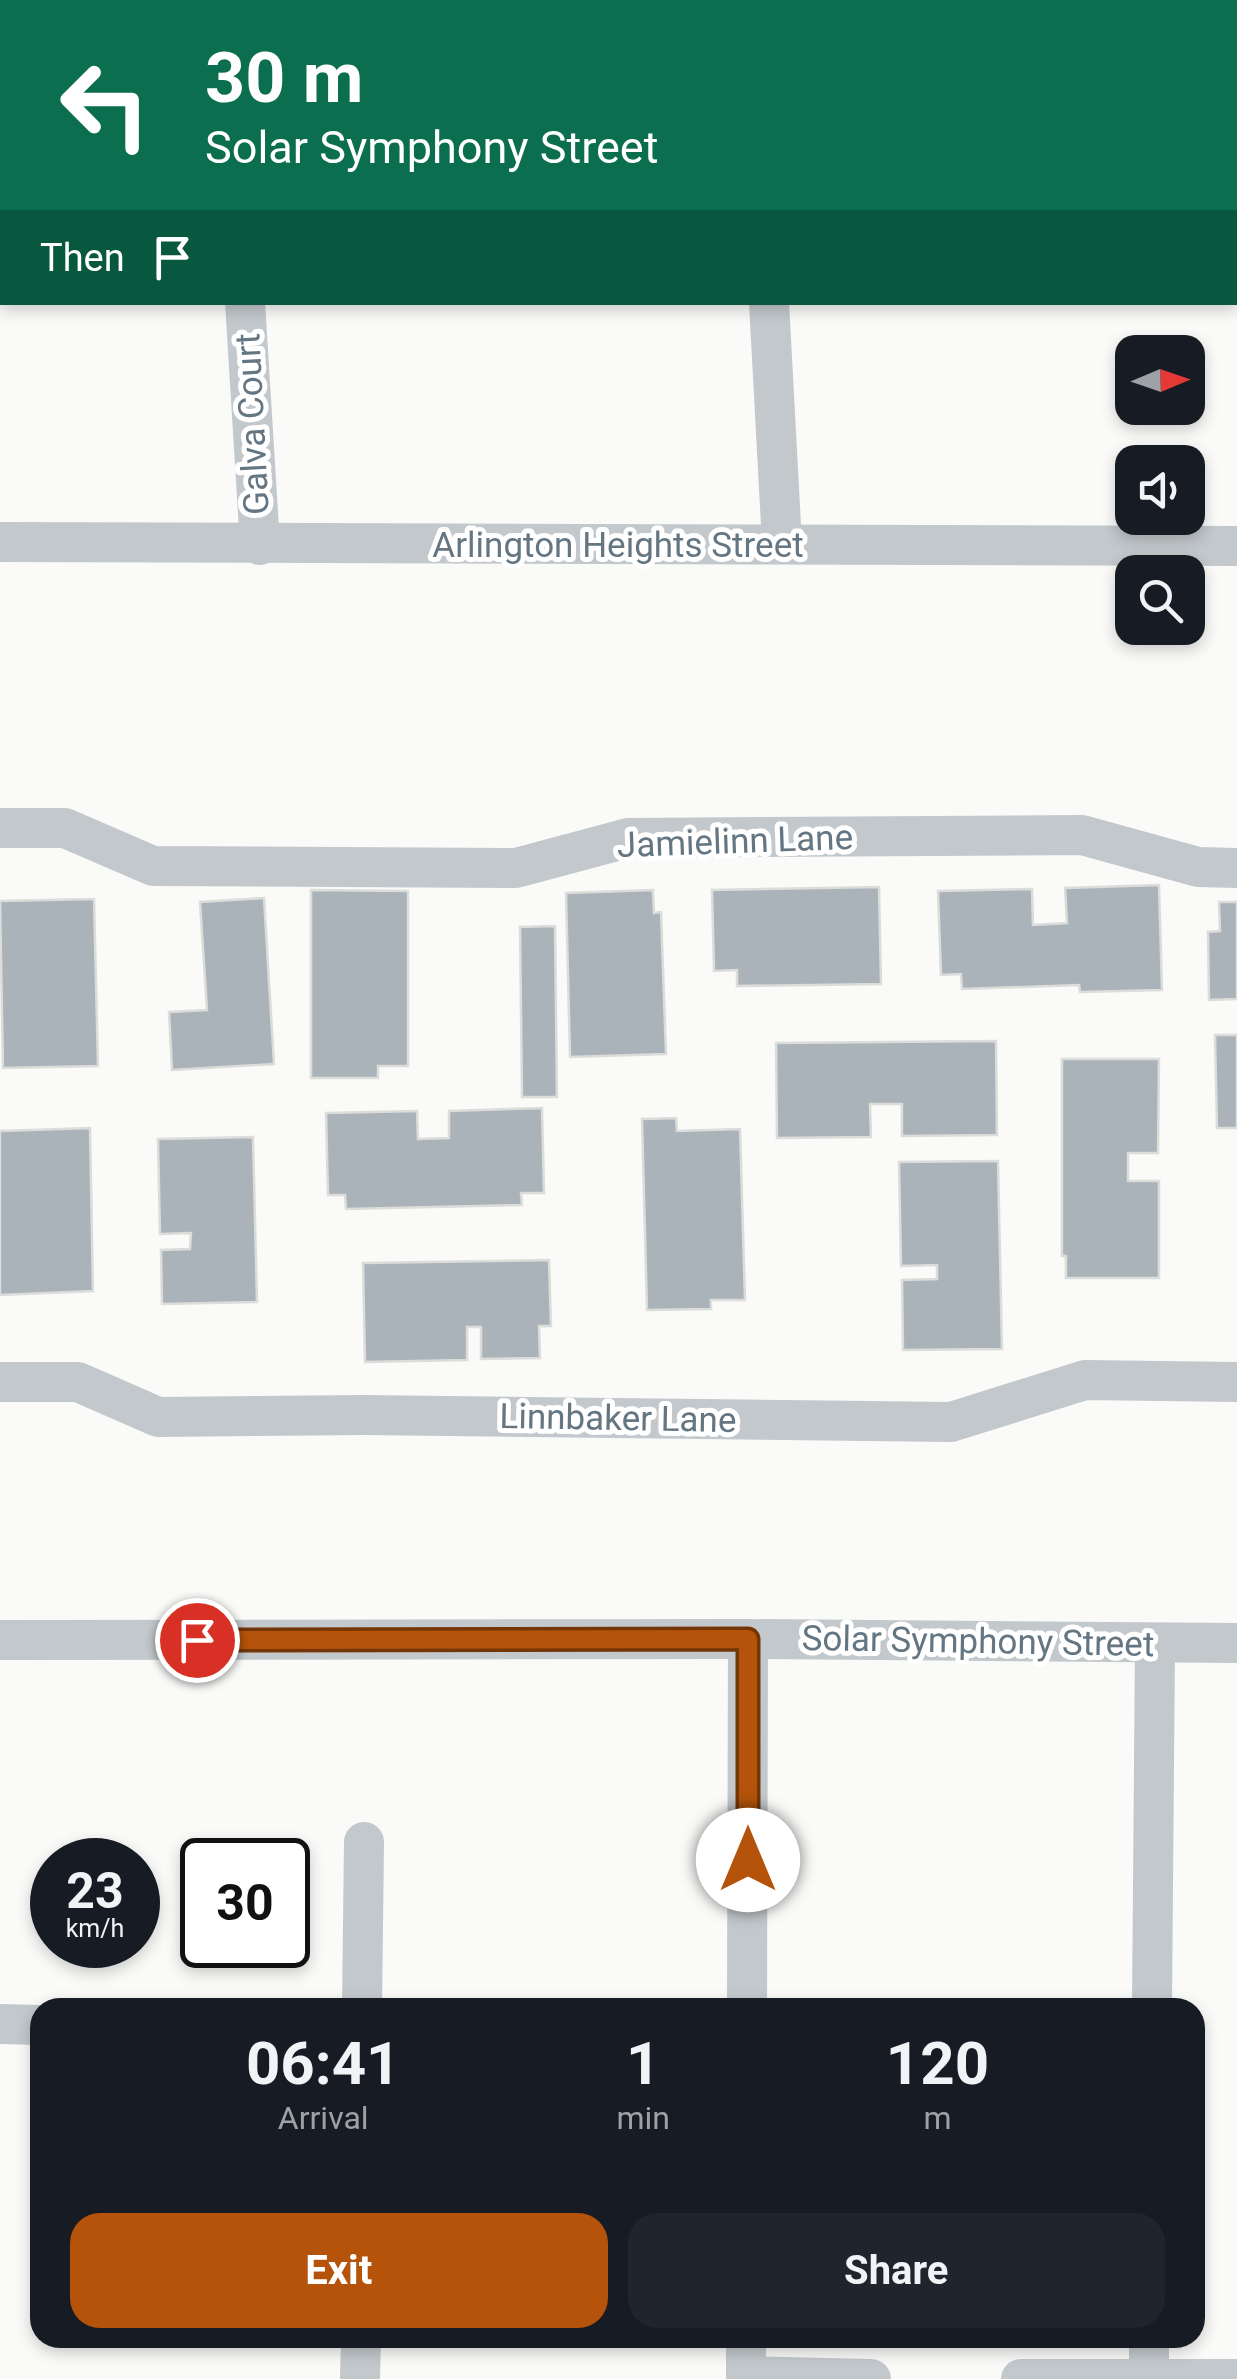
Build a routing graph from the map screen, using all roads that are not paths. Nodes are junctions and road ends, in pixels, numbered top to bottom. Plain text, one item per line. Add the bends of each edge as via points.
1 (245, 305) edge
2 (769, 305) edge
3 (0, 542) edge
4 (782, 544) junction
5 (260, 546) junction
6 (1237, 546) edge
7 (0, 828) edge
8 (1237, 868) edge
9 (0, 1382) edge
10 (1237, 1382) edge
11 (748, 1639) junction
12 (0, 1640) edge
13 (1237, 1643) edge
14 (1155, 1644) junction
15 (364, 1842) dead end
16 (362, 1998) edge
17 (747, 1998) edge
18 (1152, 1998) edge
19 (0, 2024) edge
20 (30, 2024) edge
21 (360, 2348) edge
22 (1149, 2348) edge
23 (746, 2364) edge
24 (1148, 2378) edge
25 (360, 2379) edge
26 (871, 2379) edge
27 (1021, 2379) edge
28 (1237, 2379) edge

1 - 5 street, Galva Court
2 - 4 street
3 - 5 street, Arlington Heights Street
4 - 5 street, Arlington Heights Street
4 - 6 street, Arlington Heights Street
7 - 8 street, Jamielinn Lane via 66,828 153,866 516,868 628,838 1082,835 1198,867
9 - 10 street, Linnbaker Lane via 78,1382 158,1417 950,1422 1085,1380
11 - 12 street, Solar Symphony Street
11 - 14 street, Solar Symphony Street
11 - 17 street
13 - 14 street, Solar Symphony Street
14 - 18 street
15 - 16 street
19 - 20 street
21 - 25 street
22 - 24 street
23 - 26 street
24 - 27 street
24 - 28 street

